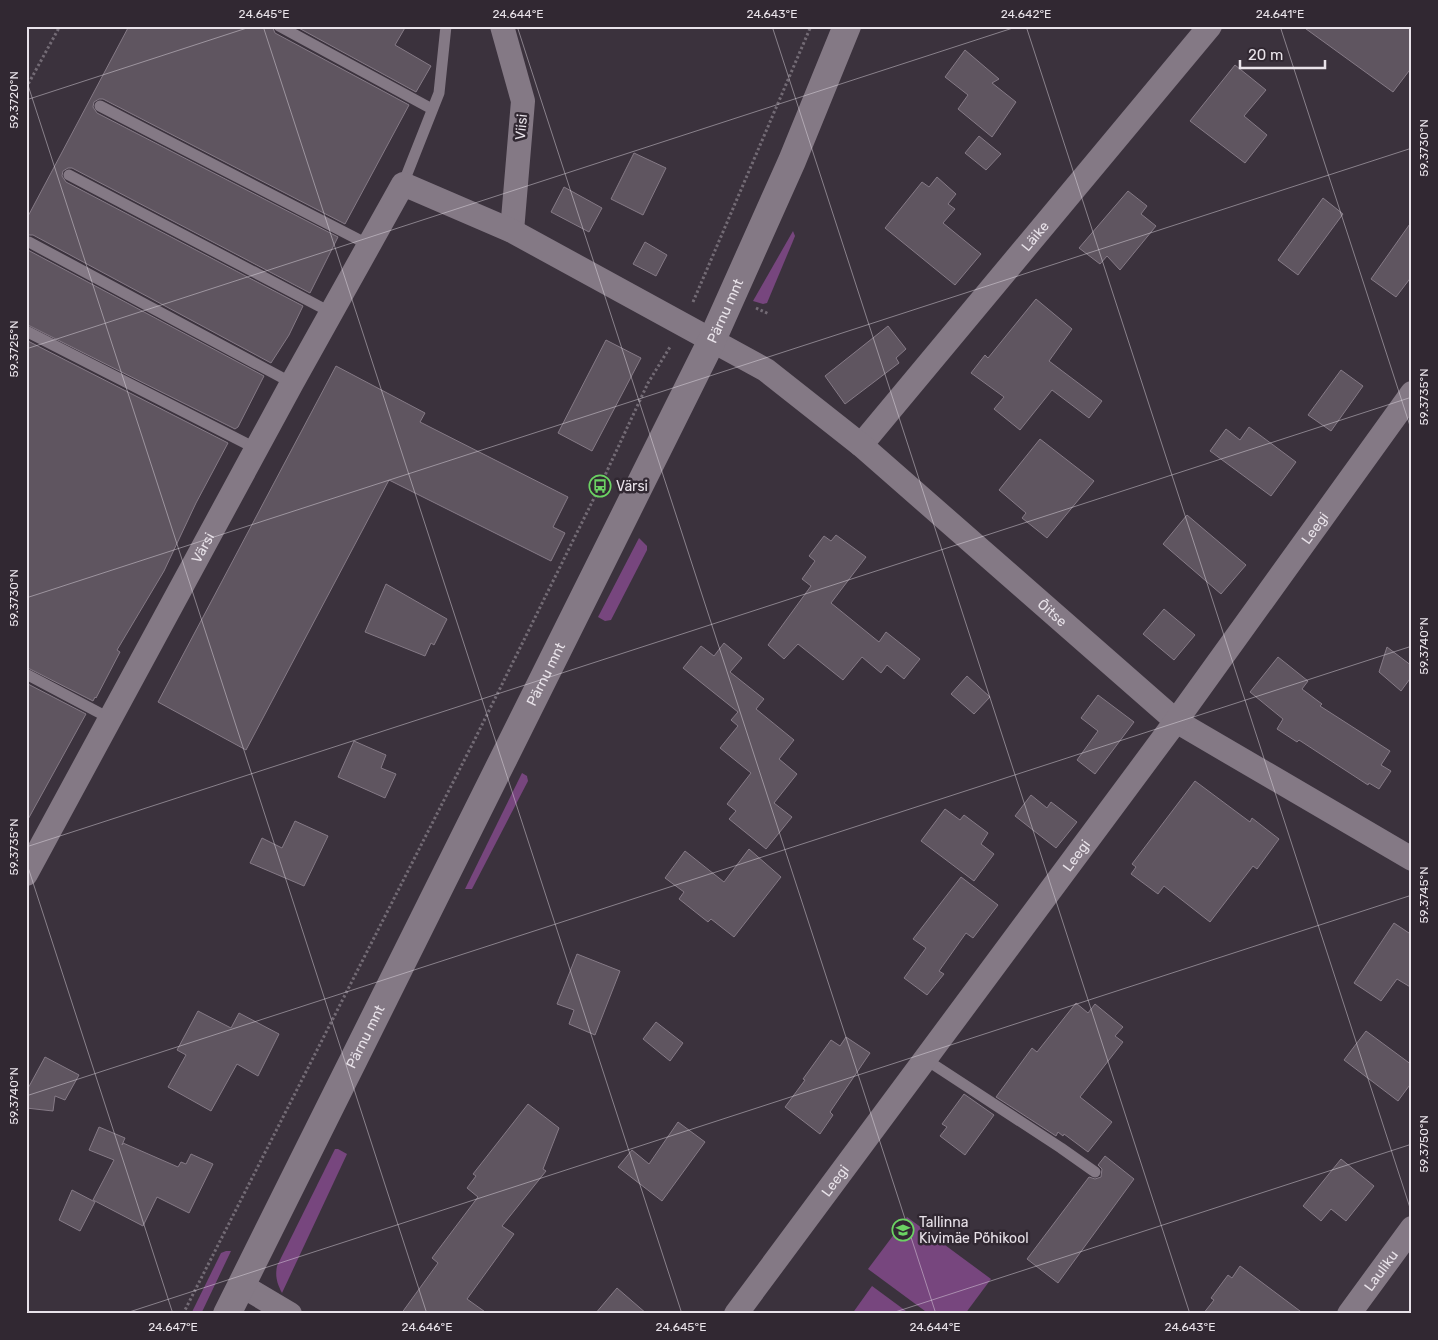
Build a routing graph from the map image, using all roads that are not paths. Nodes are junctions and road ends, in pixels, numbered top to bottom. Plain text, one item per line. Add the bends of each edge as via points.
1 (279, 26) edge
2 (502, 26) edge
3 (847, 26) edge
4 (1210, 26) edge
5 (444, 27) edge
6 (100, 106) dead end
7 (432, 109) junction
8 (69, 175) dead end
9 (403, 184) junction
10 (512, 231) junction
11 (29, 242) dead end
12 (369, 246) junction
13 (332, 313) junction
14 (26, 331) edge
15 (712, 340) junction
16 (292, 383) junction
17 (1412, 393) edge
18 (860, 446) junction
19 (257, 449) junction
20 (26, 674) edge
21 (111, 719) junction
22 (1176, 721) junction
23 (1412, 859) edge
24 (30, 860) edge
25 (925, 1060) junction
26 (1095, 1172) dead end
27 (1412, 1228) edge
28 (241, 1285) junction
29 (227, 1314) edge
30 (290, 1314) edge
31 (736, 1314) edge
32 (1349, 1314) edge

1 - 7 lane
2 - 10 street, Viisi via 523,101
3 - 15 main road, Pärnu mnt via 792,161
4 - 18 street, Läike
5 - 7 lane via 439,93
6 - 12 lane
7 - 9 lane
8 - 13 lane
9 - 10 street
9 - 12 street, Värsi
10 - 15 street
11 - 16 lane
12 - 13 street, Värsi
13 - 16 street, Värsi
14 - 19 lane
15 - 18 street, Õitse via 766,370
15 - 28 main road, Pärnu mnt
16 - 19 street, Värsi
17 - 22 street, Leegi
18 - 22 street, Õitse
19 - 21 street, Värsi
20 - 21 lane
21 - 24 street, Värsi
22 - 23 street, Õitse
22 - 25 street, Leegi
25 - 26 lane
25 - 31 street, Leegi
27 - 32 street, Lauliku
28 - 29 main road, Pärnu mnt
28 - 30 street

